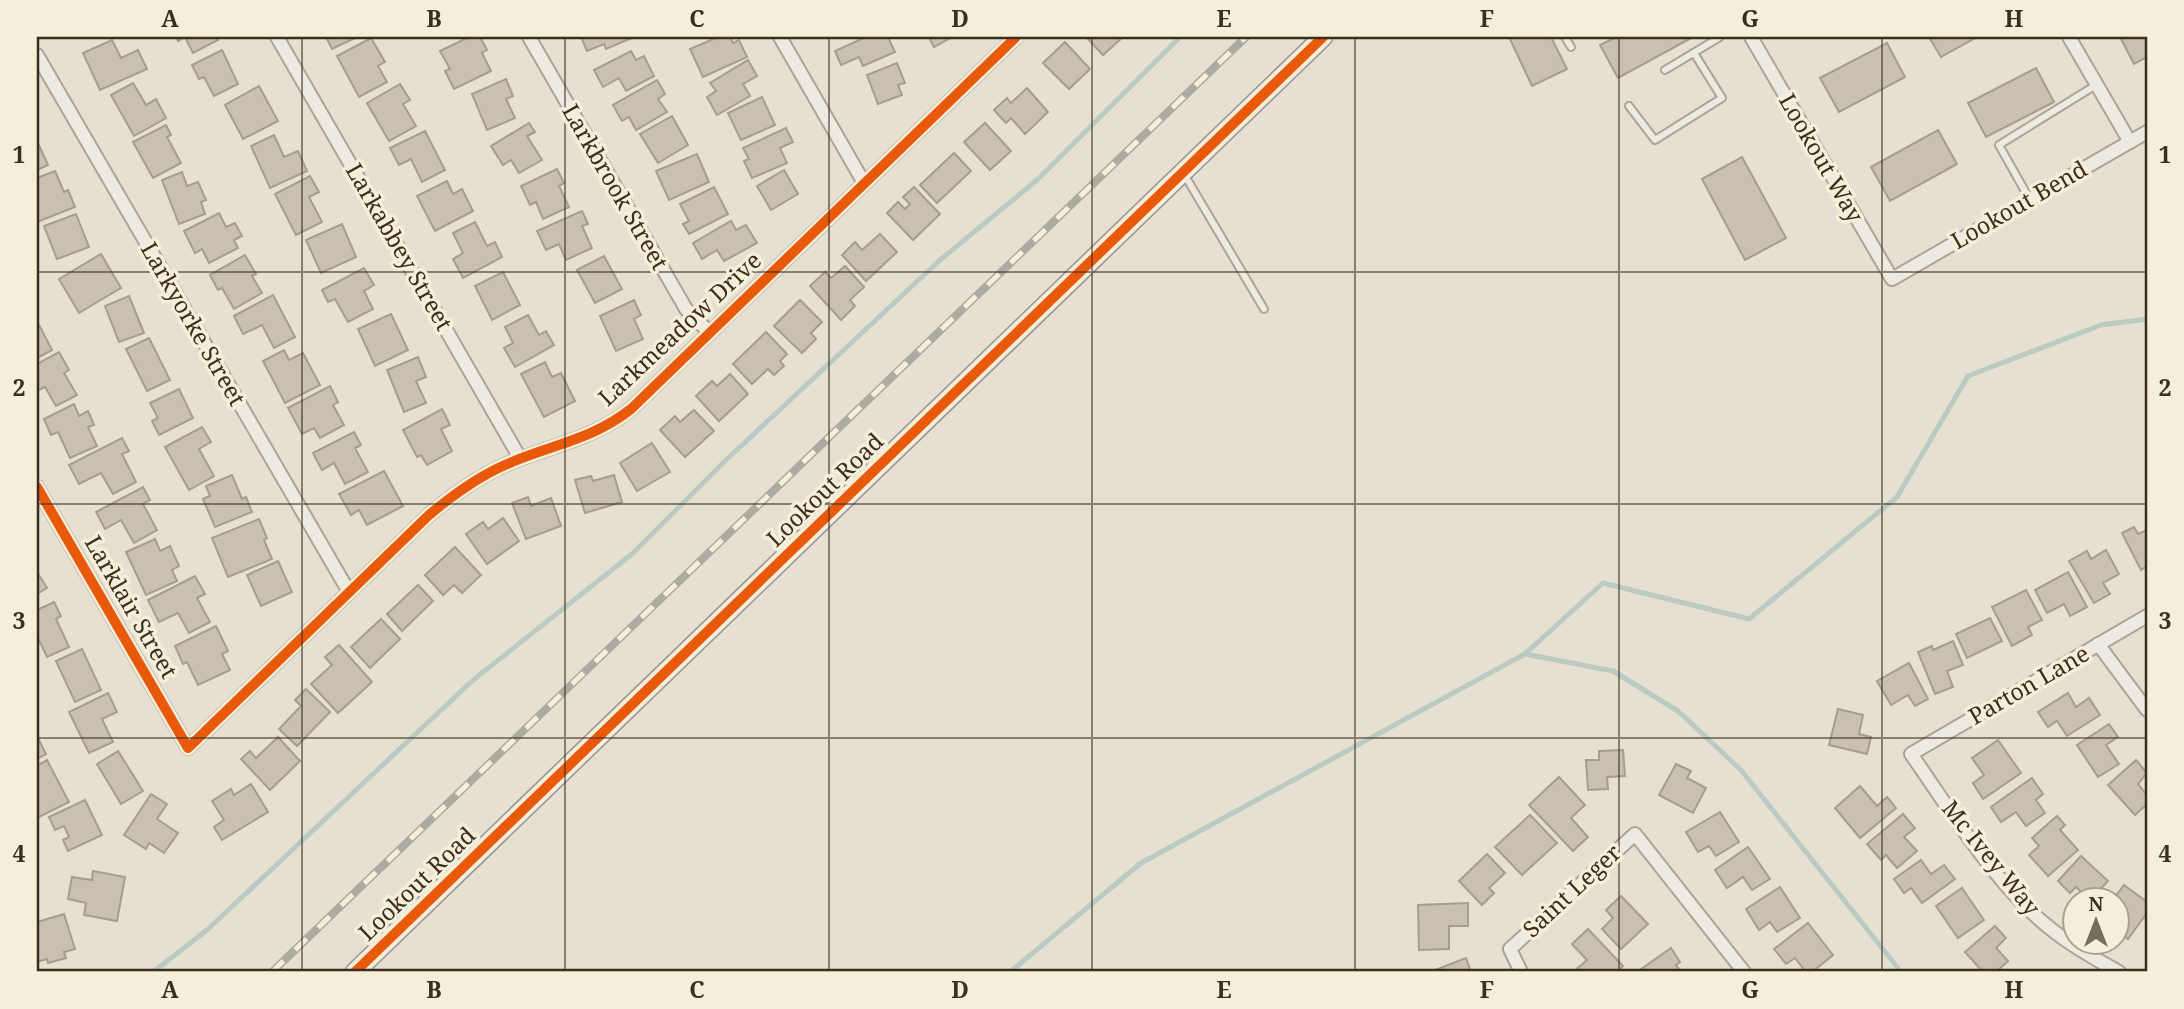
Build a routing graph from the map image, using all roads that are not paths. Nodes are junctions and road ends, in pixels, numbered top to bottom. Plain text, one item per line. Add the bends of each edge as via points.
1 (277, 37) edge
2 (529, 37) edge
3 (780, 37) edge
4 (1016, 37) edge
5 (1323, 37) edge
6 (1566, 37) edge
7 (1720, 37) edge
8 (1751, 37) edge
9 (2069, 37) edge
10 (1571, 47) dead end
11 (1694, 52) junction
12 (37, 55) edge
13 (1665, 70) dead end
14 (2096, 84) junction
15 (1629, 106) dead end
16 (2147, 132) edge
17 (2130, 142) junction
18 (1183, 172) junction
19 (864, 183) junction
20 (2030, 200) junction
21 (1892, 279) joint
22 (1264, 309) dead end
23 (709, 332) junction
24 (520, 458) junction
25 (37, 487) edge
26 (349, 592) junction
27 (2147, 616) edge
28 (2098, 644) junction
29 (2147, 710) edge
30 (188, 748) joint
31 (1911, 754) joint
32 (355, 972) edge
33 (1521, 972) edge
34 (1744, 972) edge
35 (2119, 972) edge

1 - 24 street, Larkabbey Street
2 - 23 street, Larkbrook Street via 686,309
3 - 19 street
4 - 19 street, Larkmeadow Drive
5 - 18 street, Lookout Road
6 - 10 lane
7 - 11 lane
8 - 21 street, Lookout Way
9 - 14 street
11 - 13 lane
11 - 15 lane via 1722,98 1655,140
12 - 26 street, Larkyorke Street
14 - 17 street
14 - 20 lane via 1999,145
16 - 17 street, Lookout Bend
17 - 20 street, Lookout Bend
18 - 22 lane
18 - 32 street, Lookout Road
19 - 23 street, Larkmeadow Drive
20 - 21 street, Lookout Bend
23 - 24 street, Larkmeadow Drive via 613,423 573,442
24 - 26 street, Larkmeadow Drive via 453,495
25 - 30 street, Larklair Street
26 - 30 street, Larkmeadow Drive
27 - 28 street, Parton Lane
28 - 29 street
28 - 31 street, Parton Lane
31 - 35 street, Mc Ivey Way via 2014,892 2049,928
33 - 34 street, Saint Leger via 1510,949 1635,834

